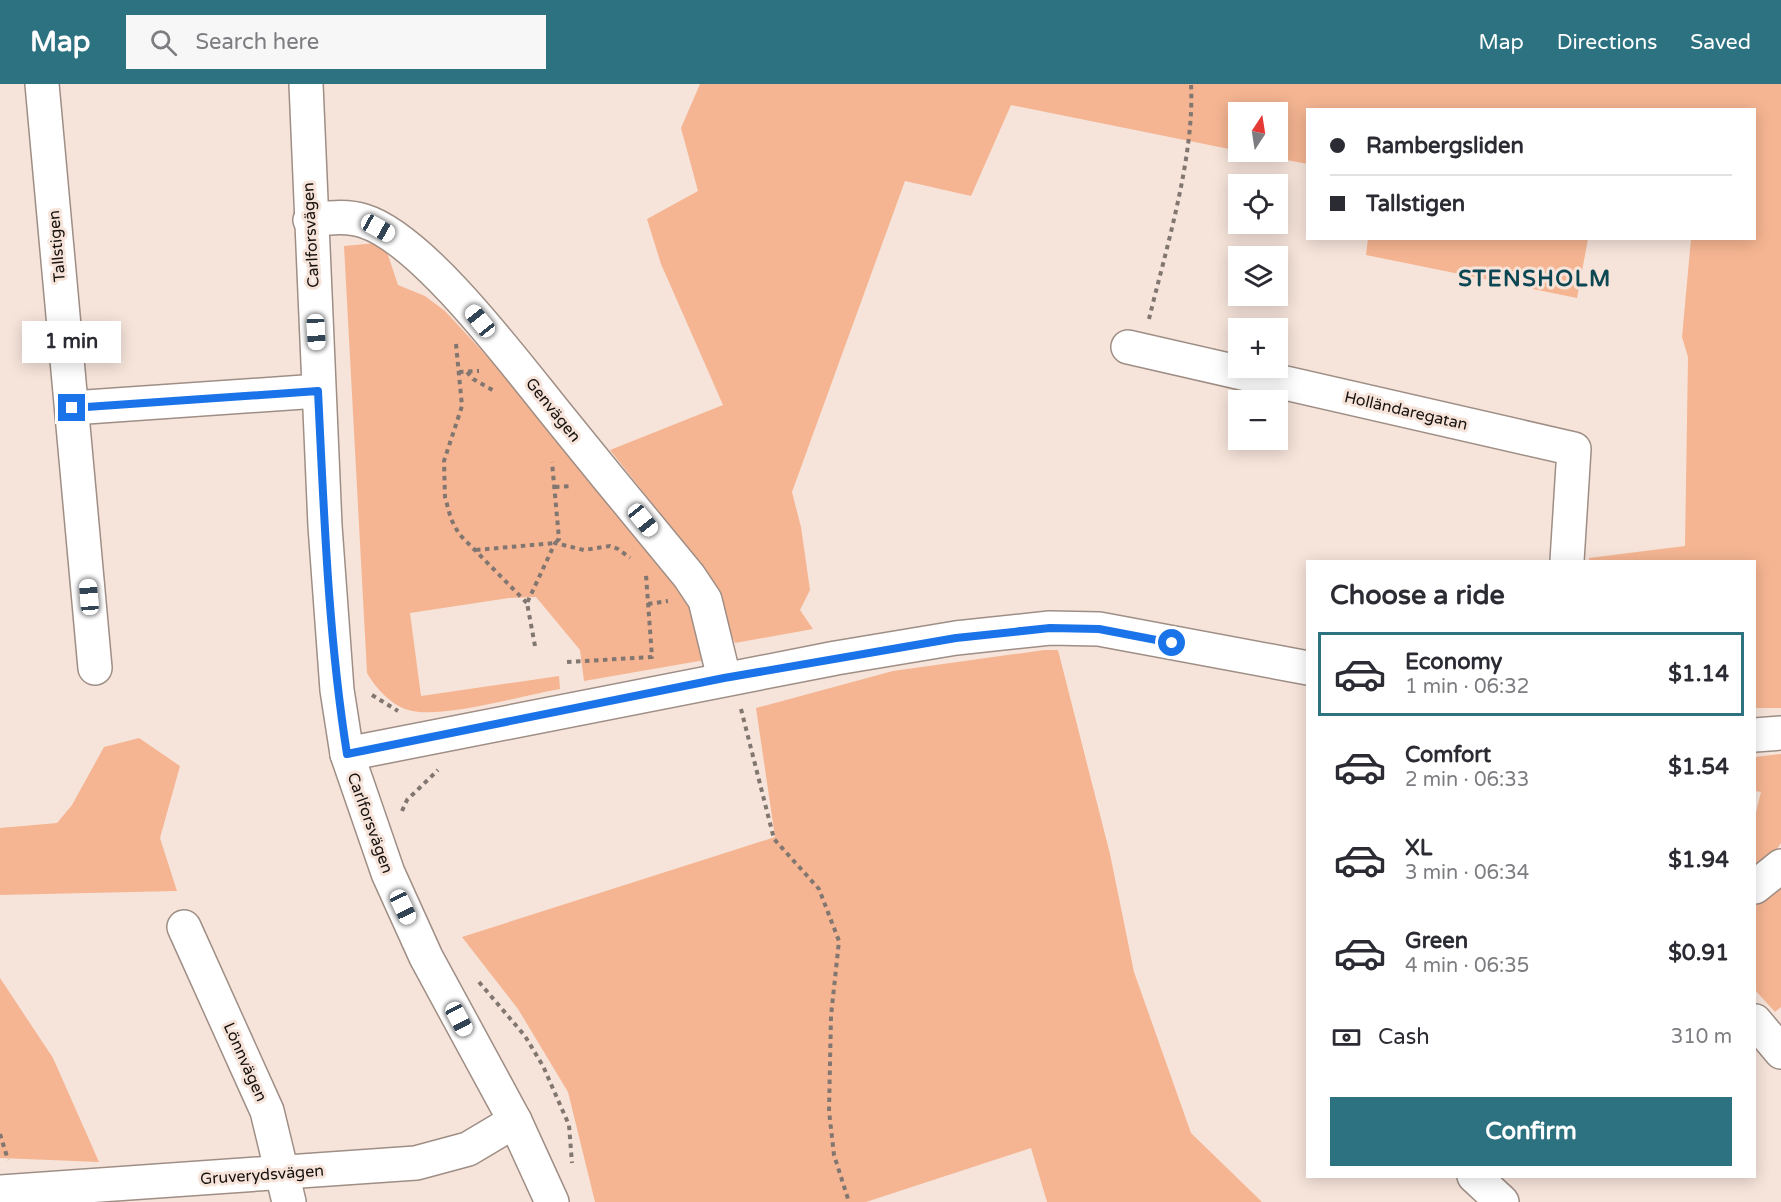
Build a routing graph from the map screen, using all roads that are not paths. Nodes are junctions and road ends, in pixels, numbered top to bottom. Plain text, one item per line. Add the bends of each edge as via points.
1 (42, 84) edge
2 (306, 84) edge
3 (310, 220) junction
4 (1135, 349) road end
5 (318, 391) junction
6 (72, 408) junction
7 (1567, 560) edge
8 (95, 668) dead end
9 (1306, 668) edge
10 (724, 678) junction
11 (1781, 733) edge
12 (1756, 735) edge
13 (347, 754) junction
14 (1781, 866) edge
15 (1756, 886) edge
16 (184, 927) dead end
17 (1756, 1022) edge
18 (1781, 1052) edge
19 (515, 1121) junction
20 (1476, 1178) edge
21 (286, 1188) edge
22 (0, 1192) edge
23 (552, 1202) edge
24 (1502, 1202) edge

1 - 6 street, Tallstigen
2 - 3 street, Carlforsvägen
3 - 5 street, Carlforsvägen
3 - 10 street, Genvägen via 338,217 365,221 391,235 469,308 689,576 705,600
4 - 7 street, Holländaregatan via 1574,449
5 - 6 street
5 - 13 street, Carlforsvägen via 337,690
6 - 8 street, Tallstigen
9 - 10 street via 1099,629 1050,628 956,638
10 - 13 street
11 - 12 street
13 - 19 street, Carlforsvägen via 388,873 426,957
14 - 15 street
16 - 21 street, Lönnvägen via 267,1111
17 - 18 street
19 - 21 street, Gruverydsvägen via 468,1149
19 - 23 street, Carlforsvägen
20 - 24 street
21 - 22 street, Gruverydsvägen

